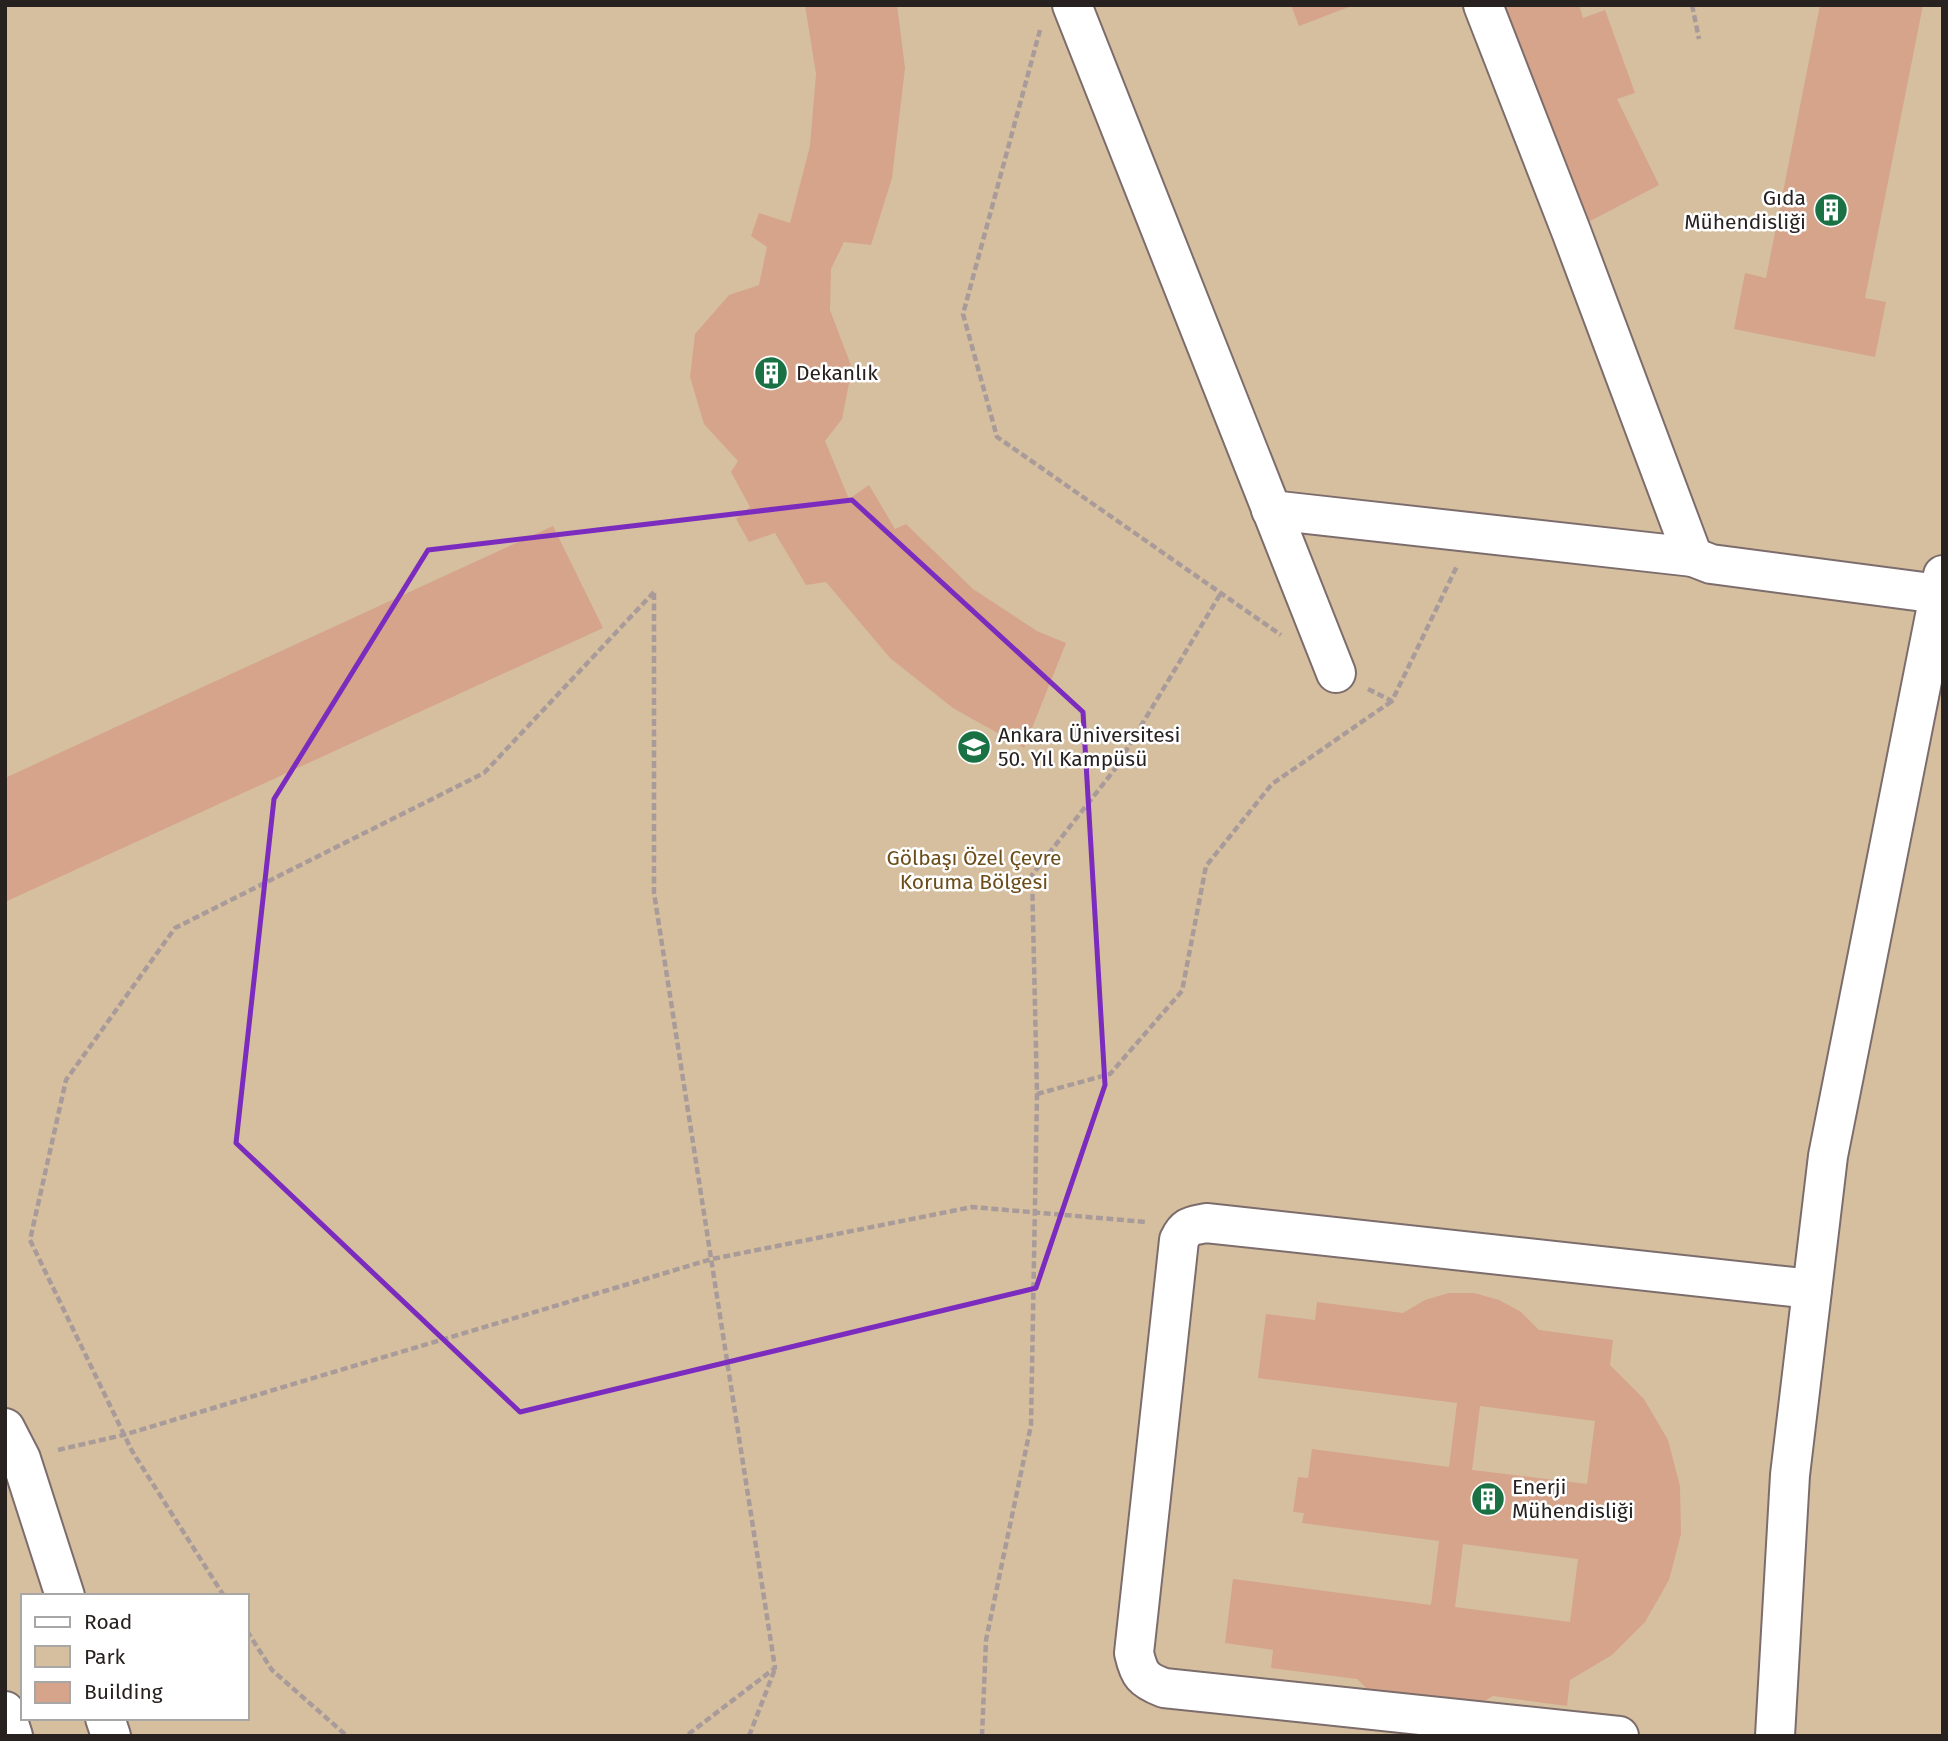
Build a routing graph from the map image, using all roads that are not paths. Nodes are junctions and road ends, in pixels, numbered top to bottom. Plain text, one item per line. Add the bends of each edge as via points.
1 (1483, 5) edge
2 (1058, 12) edge
3 (1271, 510) junction
4 (1693, 557) junction
5 (1941, 584) edge
6 (1336, 673) road end
7 (1812, 1289) junction
8 (13, 1443) edge
9 (64, 1594) edge
10 (5, 1711) edge
11 (13, 1736) edge
12 (1619, 1736) edge
13 (1775, 1736) edge

1 - 4 street
2 - 3 street
3 - 4 street
3 - 6 street
4 - 5 street via 1711,564
5 - 7 street via 1828,1156
7 - 12 street via 1220,1224 1184,1230 1134,1653 1140,1675 1164,1688
7 - 13 street via 1790,1475
8 - 9 street
10 - 11 street

